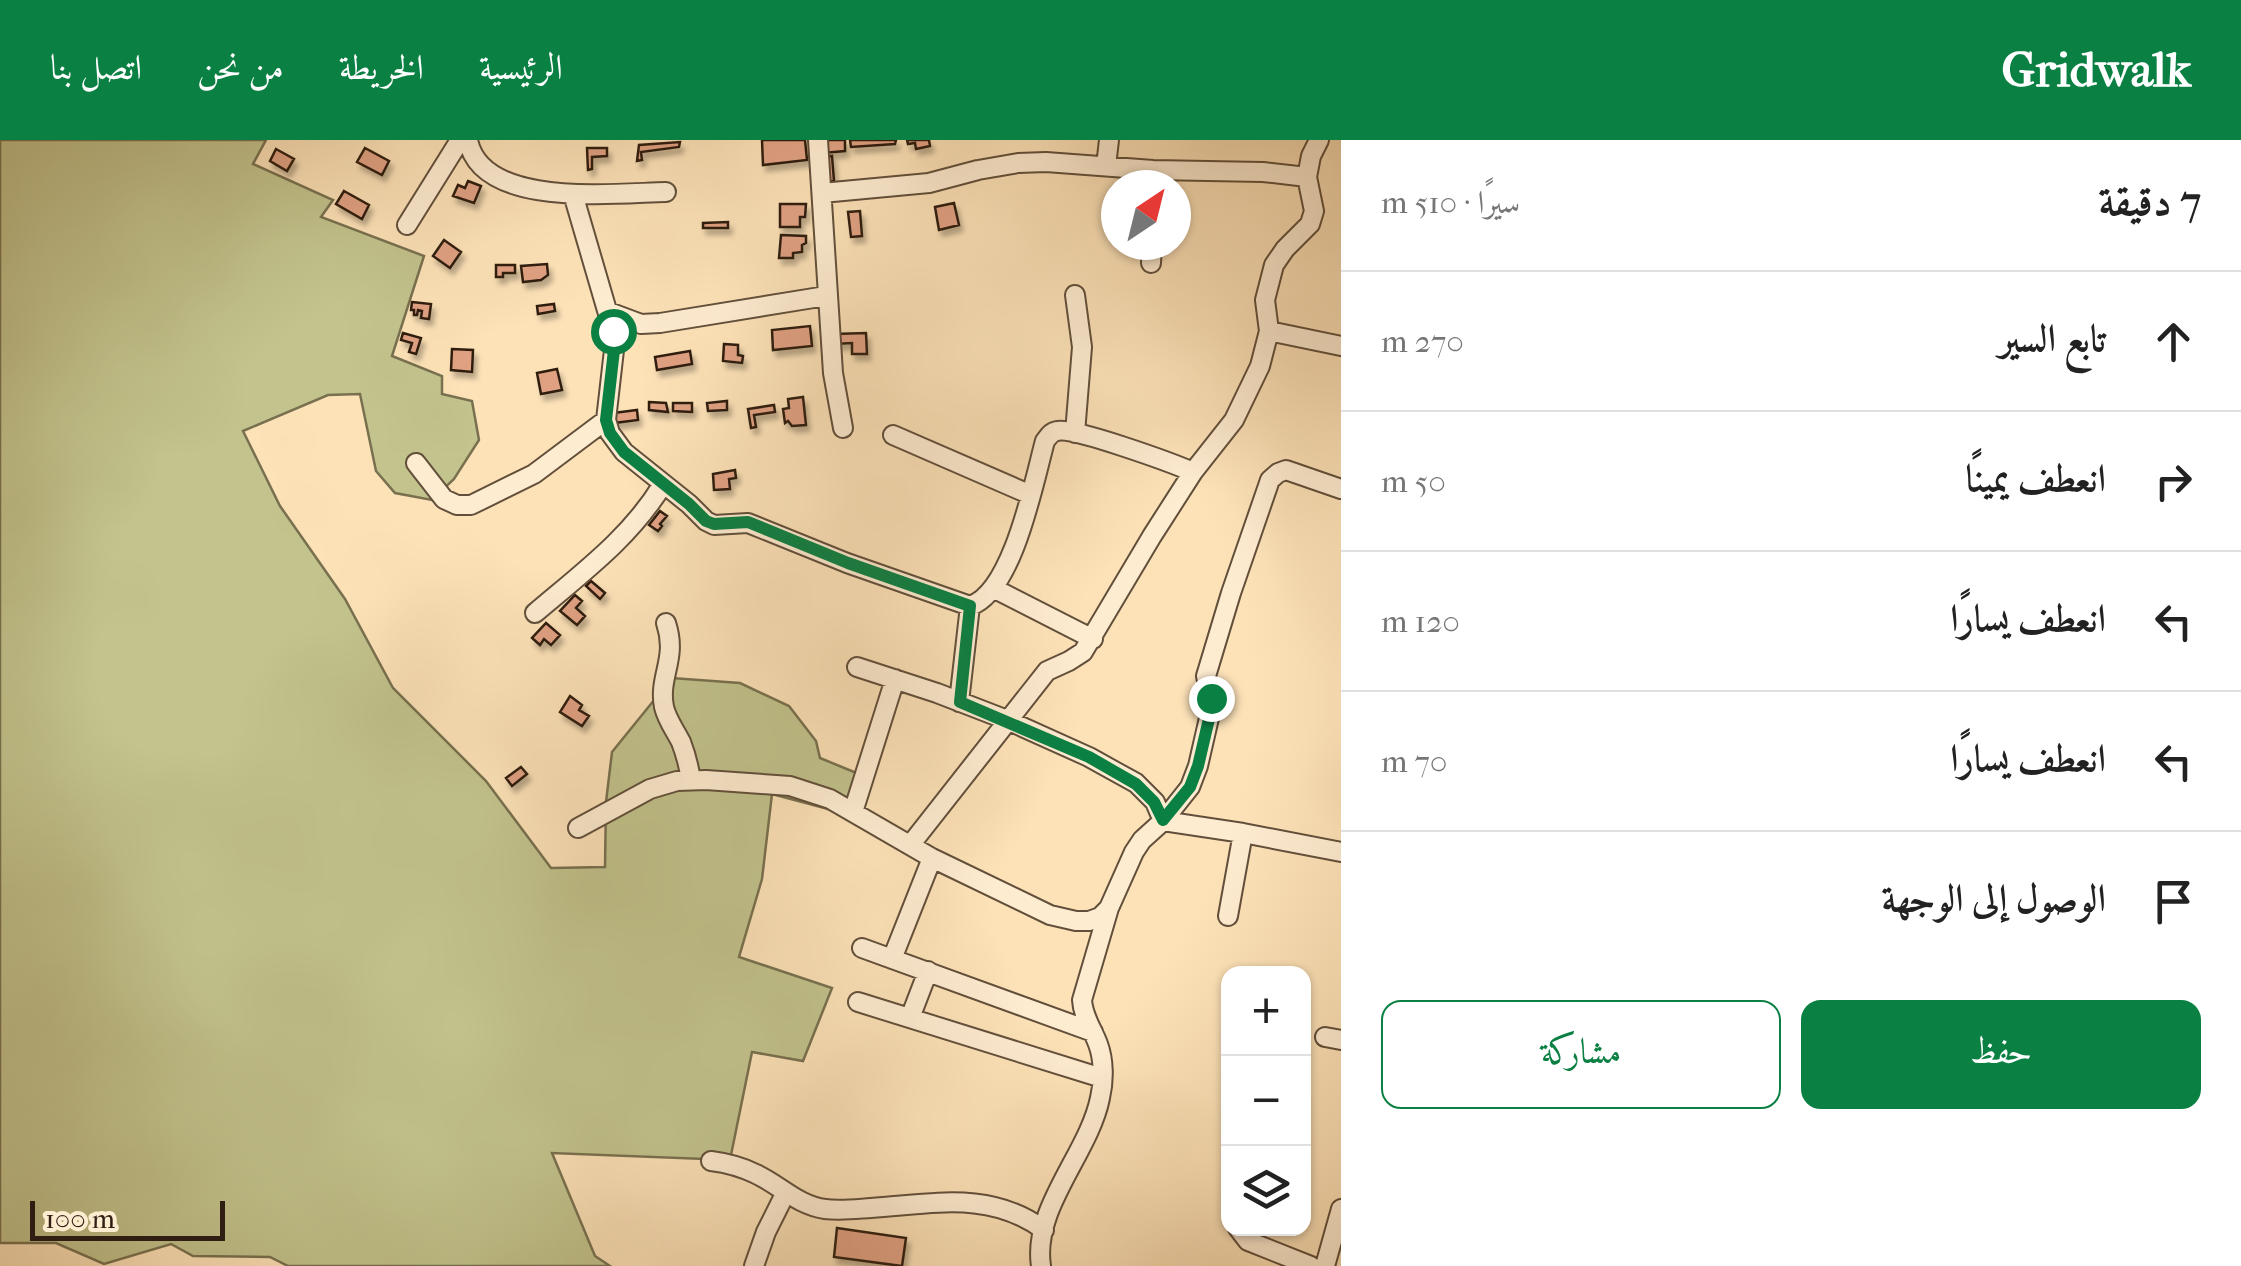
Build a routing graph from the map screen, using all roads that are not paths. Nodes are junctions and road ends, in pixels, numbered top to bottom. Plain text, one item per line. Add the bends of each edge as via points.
1 (464, 140) edge
2 (818, 140) edge
3 (1109, 140) edge
4 (1319, 140) edge
5 (1106, 166) junction
6 (1122, 170) edge
7 (1191, 176) edge
8 (1307, 177) junction
9 (666, 192) dead end
10 (822, 192) junction
11 (573, 194) junction
12 (406, 226) dead end
13 (1074, 295) dead end
14 (826, 296) junction
15 (609, 312) junction
16 (1270, 331) junction
17 (1341, 346) edge
18 (606, 420) junction
19 (843, 428) dead end
20 (1075, 433) junction
21 (893, 435) dead end
22 (416, 463) dead end
23 (1193, 472) junction
24 (663, 484) junction
25 (1341, 490) edge
26 (1031, 495) junction
27 (993, 588) junction
28 (970, 606) junction
29 (535, 613) dead end
30 (666, 622) dead end
31 (1093, 639) junction
32 (857, 667) dead end
33 (895, 679) junction
34 (960, 702) junction
35 (1008, 720) junction
36 (692, 780) junction
37 (853, 812) junction
38 (1163, 820) junction
39 (578, 828) dead end
40 (1243, 832) junction
41 (910, 844) junction
42 (1341, 852) edge
43 (932, 858) junction
44 (1109, 908) junction
45 (1228, 916) dead end
46 (862, 948) dead end
47 (892, 958) junction
48 (928, 971) junction
49 (858, 1002) dead end
50 (910, 1018) junction
51 (1093, 1032) junction
52 (1102, 1078) junction
53 (712, 1161) dead end
54 (786, 1192) junction
55 (1341, 1208) edge
56 (1044, 1230) junction
57 (1244, 1236) edge
58 (754, 1266) edge
59 (1041, 1266) edge
60 (1311, 1266) edge
61 (1325, 1266) edge

1 - 11 street via 476,160 506,182
1 - 12 street
2 - 10 street
3 - 5 street
4 - 8 street
5 - 6 street
5 - 10 street via 1018,163 929,183
7 - 8 street
8 - 16 street via 1314,211 1274,265 1265,300
9 - 11 street
10 - 14 street
11 - 15 street
13 - 20 street via 1082,348
14 - 15 street via 660,324
14 - 19 street
15 - 18 street via 614,350
16 - 17 street
16 - 23 street via 1234,420
18 - 22 street via 534,474 470,505 444,499
18 - 24 street via 624,452
20 - 23 street
20 - 26 street via 1058,430 1045,441
21 - 26 street
23 - 31 street
24 - 28 street via 706,521 748,522
24 - 29 street via 626,534
25 - 38 street via 1286,470 1270,480 1206,676 1212,706 1198,766
26 - 27 street
27 - 28 street
27 - 31 street
28 - 34 street
30 - 36 street via 671,654 663,703
31 - 35 street via 1078,656 1047,671
32 - 33 street
33 - 34 street
33 - 37 street
34 - 35 street
35 - 38 street via 1136,784
35 - 41 street
36 - 37 street via 790,786
36 - 39 street via 650,790
37 - 41 street
38 - 40 street
38 - 44 street via 1134,852
40 - 42 street
40 - 45 street
41 - 43 street
43 - 44 street via 1063,920 1088,921
43 - 47 street
44 - 51 street via 1082,1000
46 - 47 street
47 - 48 street
48 - 50 street
48 - 51 street
49 - 50 street
50 - 52 street
51 - 52 street
52 - 56 street via 1098,1109
53 - 54 street via 756,1173
54 - 56 street via 830,1210 979,1202 1012,1210
54 - 58 street
55 - 61 street
56 - 59 street
57 - 60 street

